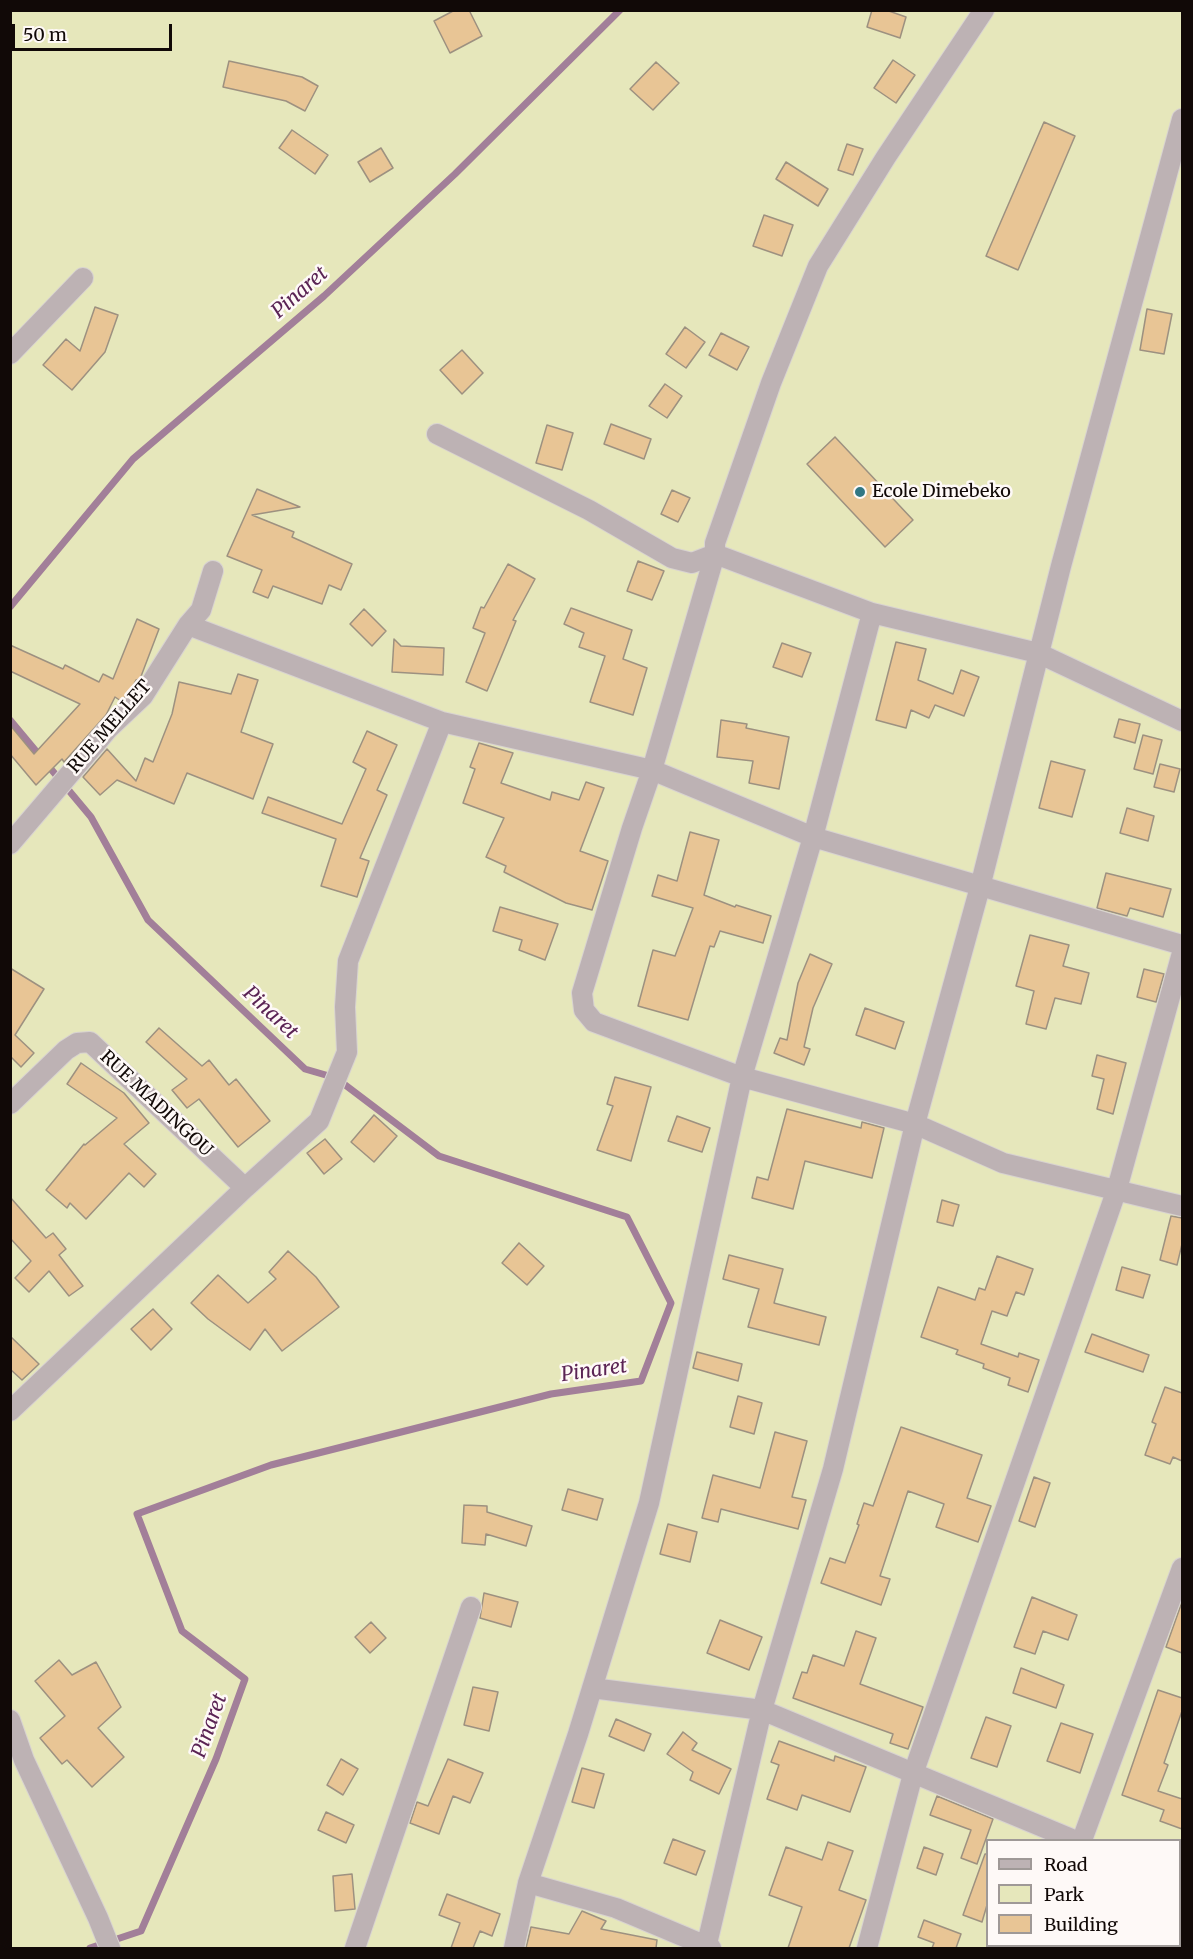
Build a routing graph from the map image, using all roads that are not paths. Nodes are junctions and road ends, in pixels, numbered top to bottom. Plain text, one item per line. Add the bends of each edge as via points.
1 (984, 10) edge
2 (1182, 118) edge
3 (83, 278) dead end
4 (10, 354) edge
5 (436, 434) dead end
6 (715, 554) junction
7 (213, 571) dead end
8 (872, 613) junction
9 (188, 625) junction
10 (1038, 653) junction
11 (1182, 721) edge
12 (442, 722) junction
13 (652, 770) junction
14 (813, 837) junction
15 (10, 844) edge
16 (980, 887) junction
17 (1182, 945) edge
18 (1182, 953) edge
19 (742, 1077) junction
20 (10, 1104) edge
21 (915, 1124) junction
22 (245, 1188) junction
23 (1117, 1189) junction
24 (1182, 1206) edge
25 (10, 1411) edge
26 (1182, 1568) edge
27 (471, 1606) dead end
28 (592, 1688) junction
29 (762, 1710) junction
30 (10, 1720) edge
31 (913, 1774) junction
32 (1072, 1839) edge
33 (1082, 1839) edge
34 (528, 1883) junction
35 (110, 1948) edge
36 (355, 1948) edge
37 (514, 1948) edge
38 (708, 1948) edge
39 (867, 1948) edge

1 - 6 street via 818,266 771,383 715,543
2 - 10 street
3 - 4 street
5 - 6 street via 589,510 672,558 692,563
6 - 8 street
6 - 13 street
7 - 9 street, RUE MELLET via 201,610
8 - 10 street
8 - 14 street
9 - 12 street
9 - 15 street, RUE MELLET via 143,696 108,729
10 - 11 street
10 - 16 street
12 - 13 street
12 - 22 street via 348,961 347,1052 319,1121
13 - 14 street
13 - 19 street via 582,993 584,1010 594,1022
14 - 16 street
14 - 19 street
16 - 17 street
16 - 21 street
18 - 23 street
19 - 21 street
19 - 28 street via 649,1503
20 - 22 street, RUE MADINGOU via 66,1050 77,1043 90,1042
21 - 23 street via 1003,1163
21 - 29 street via 833,1469
22 - 25 street
23 - 24 street
23 - 31 street
26 - 33 street
27 - 36 street
28 - 29 street
28 - 34 street
29 - 31 street
29 - 38 street
30 - 35 street via 24,1760
31 - 32 street
31 - 39 street
34 - 37 street
34 - 38 street via 616,1908

